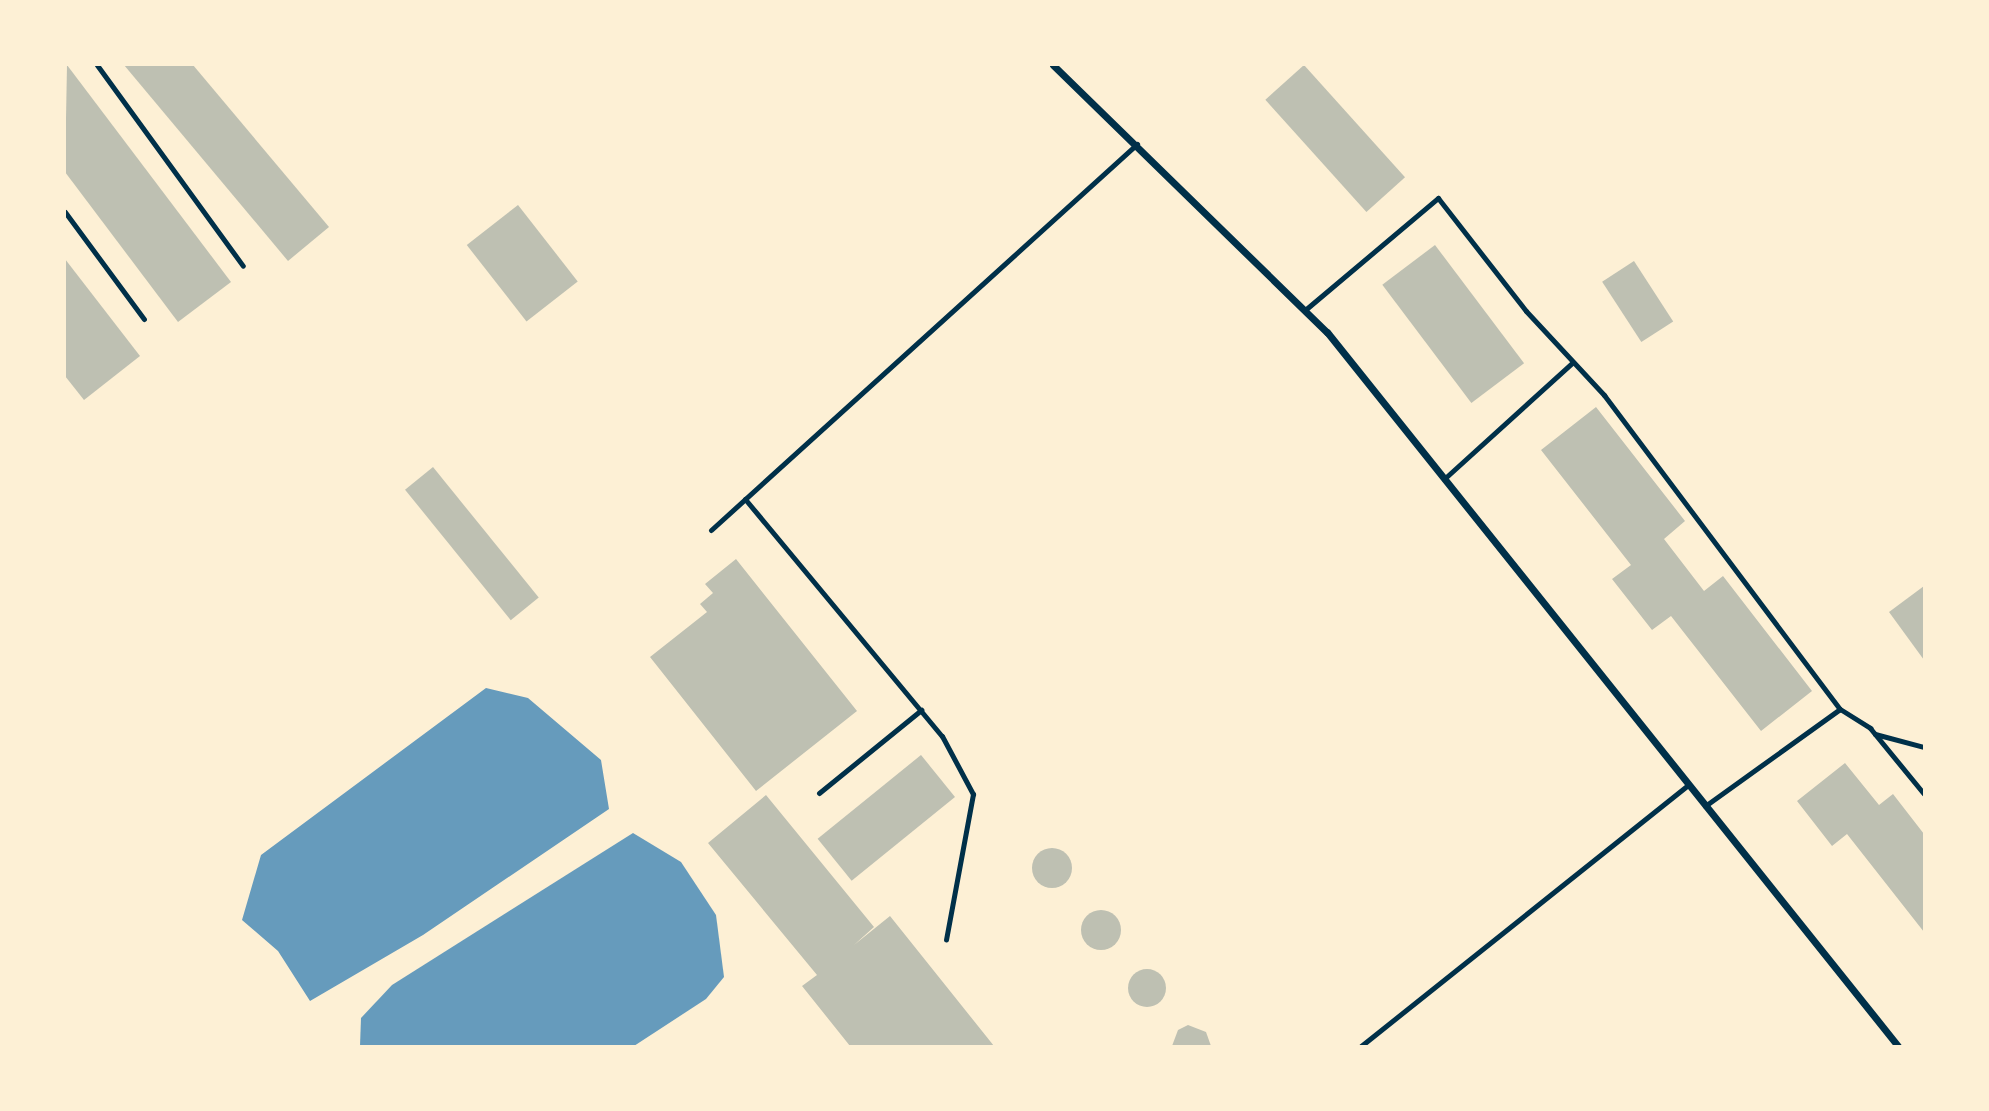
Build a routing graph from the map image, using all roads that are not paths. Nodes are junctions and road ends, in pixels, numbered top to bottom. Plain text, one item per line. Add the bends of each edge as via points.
1 (97, 65) edge
2 (1053, 65) edge
3 (1137, 144) junction
4 (65, 212) edge
5 (243, 266) dead end
6 (1305, 310) junction
7 (144, 319) dead end
8 (1573, 362) junction
9 (1444, 479) junction
10 (745, 499) junction
11 (711, 530) dead end
12 (1840, 709) junction
13 (921, 710) junction
14 (1875, 734) junction
15 (1924, 747) edge
16 (1688, 785) junction
17 (819, 793) dead end
18 (1924, 794) edge
19 (1705, 806) junction
20 (946, 940) dead end
21 (1362, 1046) edge
22 (1898, 1046) edge

1 - 5 lane
2 - 3 street
3 - 6 street
3 - 10 lane
4 - 7 lane
6 - 8 lane via 1438,198
6 - 9 street
8 - 9 lane
8 - 12 lane
9 - 16 street
10 - 11 lane
10 - 13 lane
12 - 14 lane
12 - 19 lane
13 - 17 lane
13 - 20 lane via 972,794
14 - 15 lane
14 - 18 lane
16 - 19 street
16 - 21 lane
19 - 22 street

